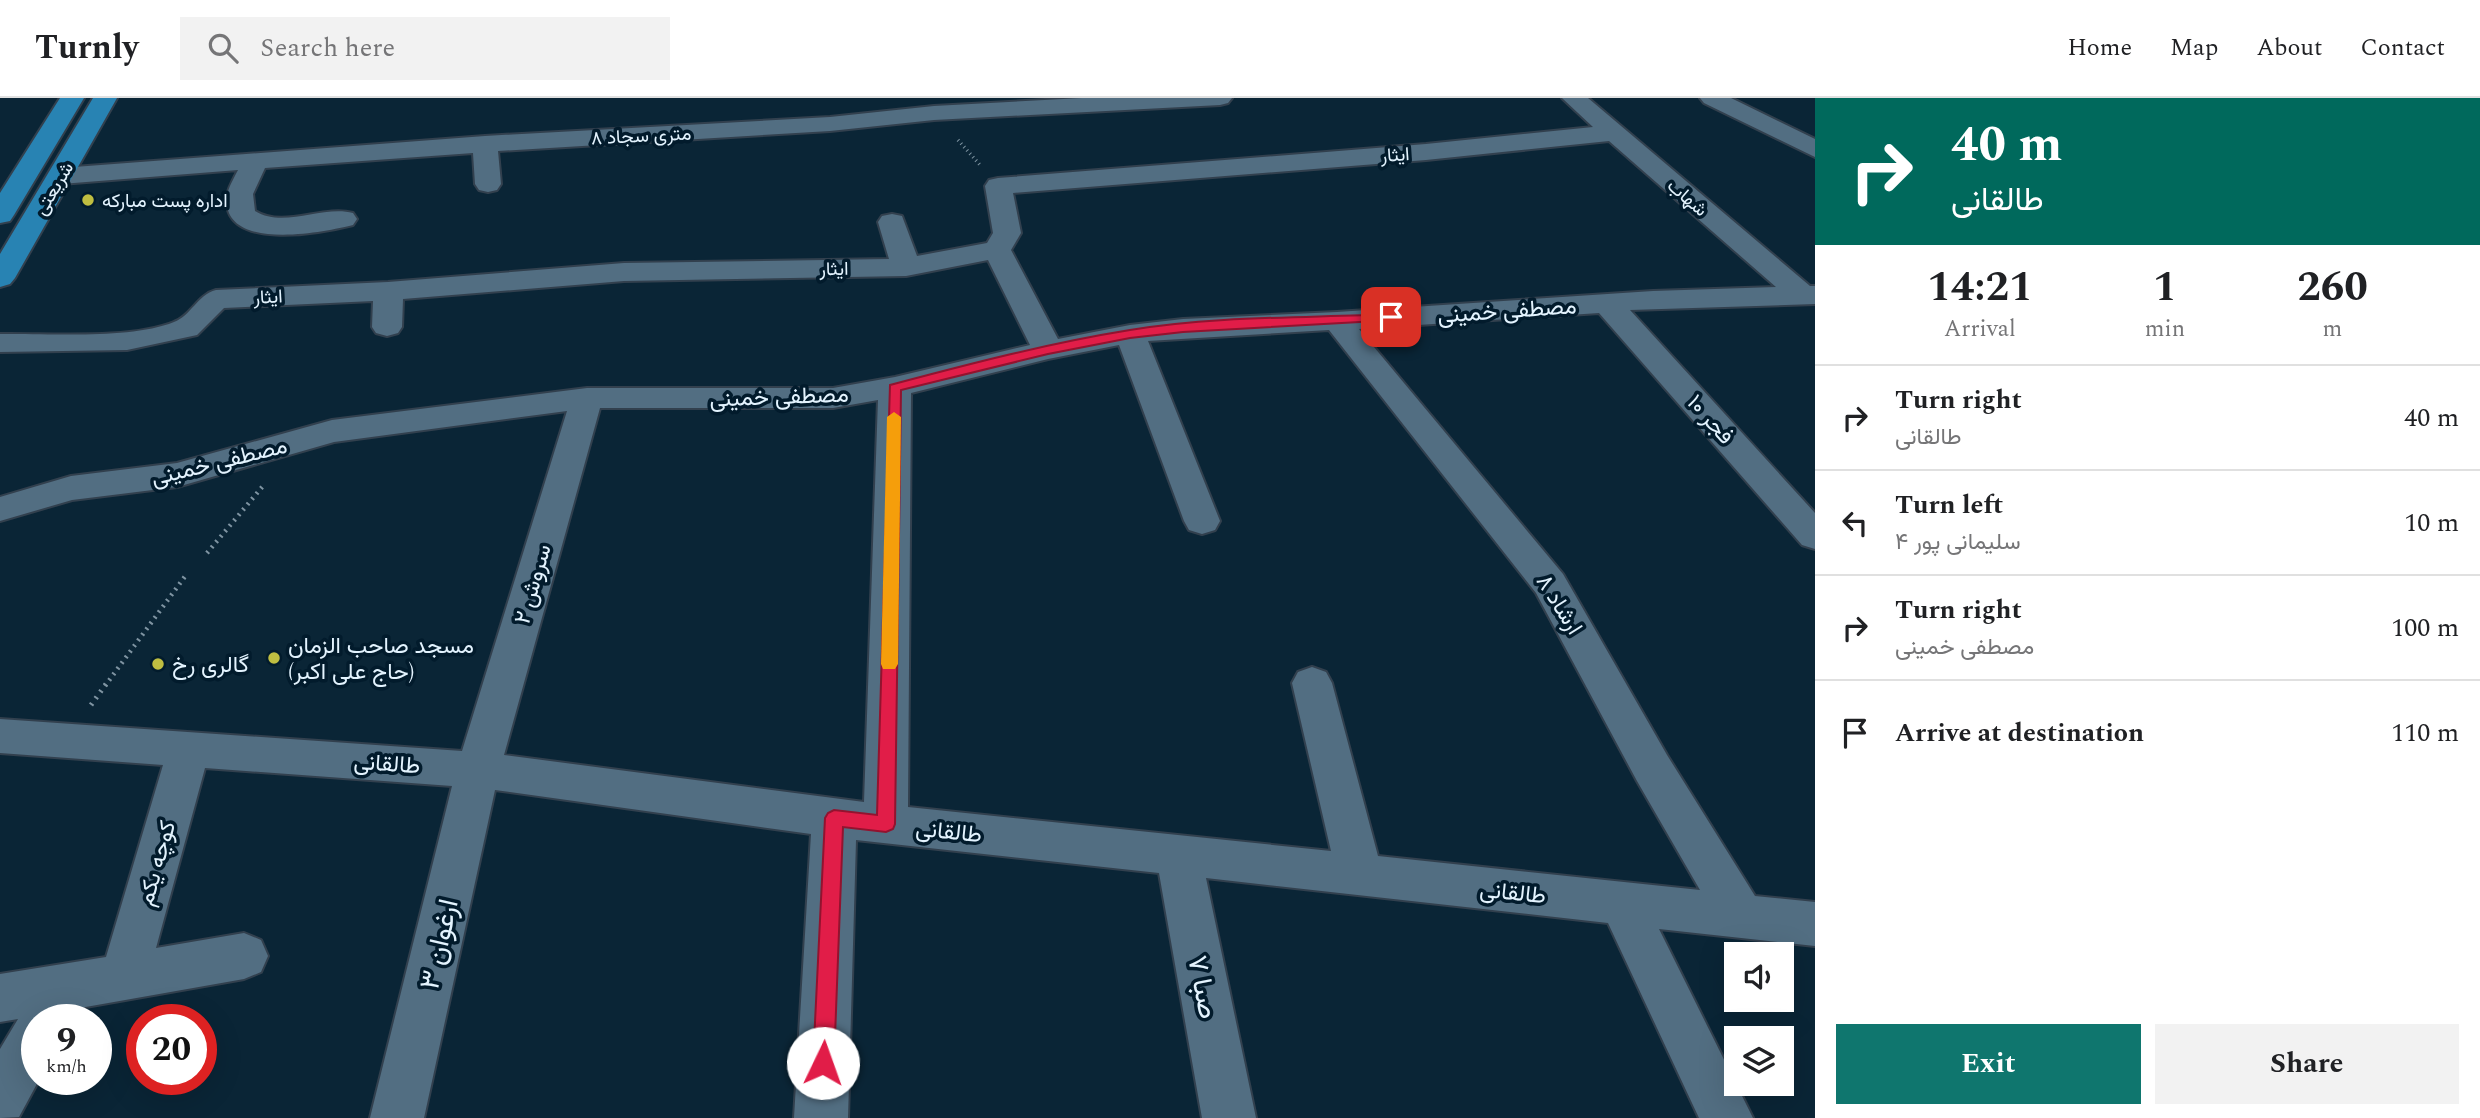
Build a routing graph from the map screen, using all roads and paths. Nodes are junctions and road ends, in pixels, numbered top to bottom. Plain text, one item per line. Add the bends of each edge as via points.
1 (72, 98) edge
2 (105, 98) edge
3 (1220, 98) edge
4 (1574, 98) edge
5 (1761, 98) edge
6 (1161, 100) edge
7 (1719, 101) edge
8 (921, 109) edge
9 (771, 121) junction
10 (1613, 133) junction
11 (630, 136) junction
12 (485, 144) junction
13 (1815, 149) edge
14 (771, 151) dead end
15 (255, 162) junction
16 (622, 164) dead end
17 (61, 176) junction
18 (488, 184) dead end
19 (998, 186) junction
20 (0, 215) edge
21 (344, 219) dead end
22 (892, 222) dead end
23 (997, 250) junction
24 (906, 267) junction
25 (0, 278) edge
26 (388, 291) junction
27 (1809, 295) edge
28 (1606, 303) junction
29 (1337, 321) junction
30 (387, 327) dead end
31 (1130, 334) junction
32 (0, 343) edge
33 (1048, 350) junction
34 (895, 387) junction
35 (587, 398) junction
36 (300, 440) junction
37 (0, 509) edge
38 (1202, 522) dead end
39 (1815, 536) edge
40 (207, 553) dead end
41 (186, 575) dead end
42 (1312, 683) dead end
43 (0, 736) edge
44 (65, 741) junction
45 (189, 749) junction
46 (478, 770) junction
47 (834, 818) junction
48 (886, 824) junction
49 (1179, 856) junction
50 (1360, 875) junction
51 (1623, 904) junction
52 (1741, 916) junction
53 (1815, 924) edge
54 (244, 956) dead end
55 (124, 977) junction
56 (0, 998) edge
57 (55, 1004) edge
58 (21, 1062) edge
59 (0, 1098) edge
60 (397, 1118) edge
61 (821, 1118) edge
62 (1229, 1118) edge
63 (1726, 1118) edge

1 - 20 main road, شریعتی
2 - 17 main road, شریعتی
3 - 6 street, ۸ متری سجاد
4 - 10 street, شهاب
5 - 7 street
6 - 8 street, ۸ متری سجاد
7 - 13 street
8 - 9 street, ۸ متری سجاد via 838,133
8 - 19 path
9 - 11 street, ۸ متری سجاد
9 - 14 street
10 - 19 street, ایثار
10 - 27 street, شهاب
11 - 12 street, ۸ متری سجاد
11 - 16 street
12 - 15 street, ۸ متری سجاد
12 - 18 street
15 - 17 street, ۸ متری سجاد
15 - 21 street via 240,194 242,214 259,225
17 - 25 main road, شریعتی
19 - 23 street via 1007,233
22 - 24 street
23 - 24 street, ایثار
23 - 33 street
24 - 26 street, ایثار via 624,272
26 - 30 street
26 - 32 street, ایثار via 216,299 186,329 127,341
27 - 28 street, مصطفی خمینی
28 - 29 street, مصطفی خمینی
28 - 39 street, فجر ۱۰
29 - 31 street, مصطفی خمینی
29 - 52 street, ارشاد ۸ via 1550,584
31 - 33 street, مصطفی خمینی
31 - 38 street
33 - 34 street, مصطفی خمینی
34 - 35 street, مصطفی خمینی via 833,398
34 - 48 street
35 - 36 street, مصطفی خمینی via 332,431
35 - 46 street, سروش ۲
36 - 37 street, مصطفی خمینی via 177,475 71,488
36 - 40 path
41 - 44 path
42 - 50 street
43 - 44 street, طالقانی
44 - 45 street, طالقانی
45 - 46 street, طالقانی
45 - 55 street, کوچه یکم
46 - 47 street, طالقانی
46 - 60 street, ارغوان ۳
47 - 48 street, طالقانی
47 - 61 street
48 - 49 street, طالقانی
49 - 50 street, طالقانی
49 - 62 street, صبا ۷
50 - 51 street, طالقانی
51 - 52 street, طالقانی
51 - 63 street
52 - 53 street, طالقانی
54 - 55 street
55 - 57 street
56 - 57 street
58 - 59 street

